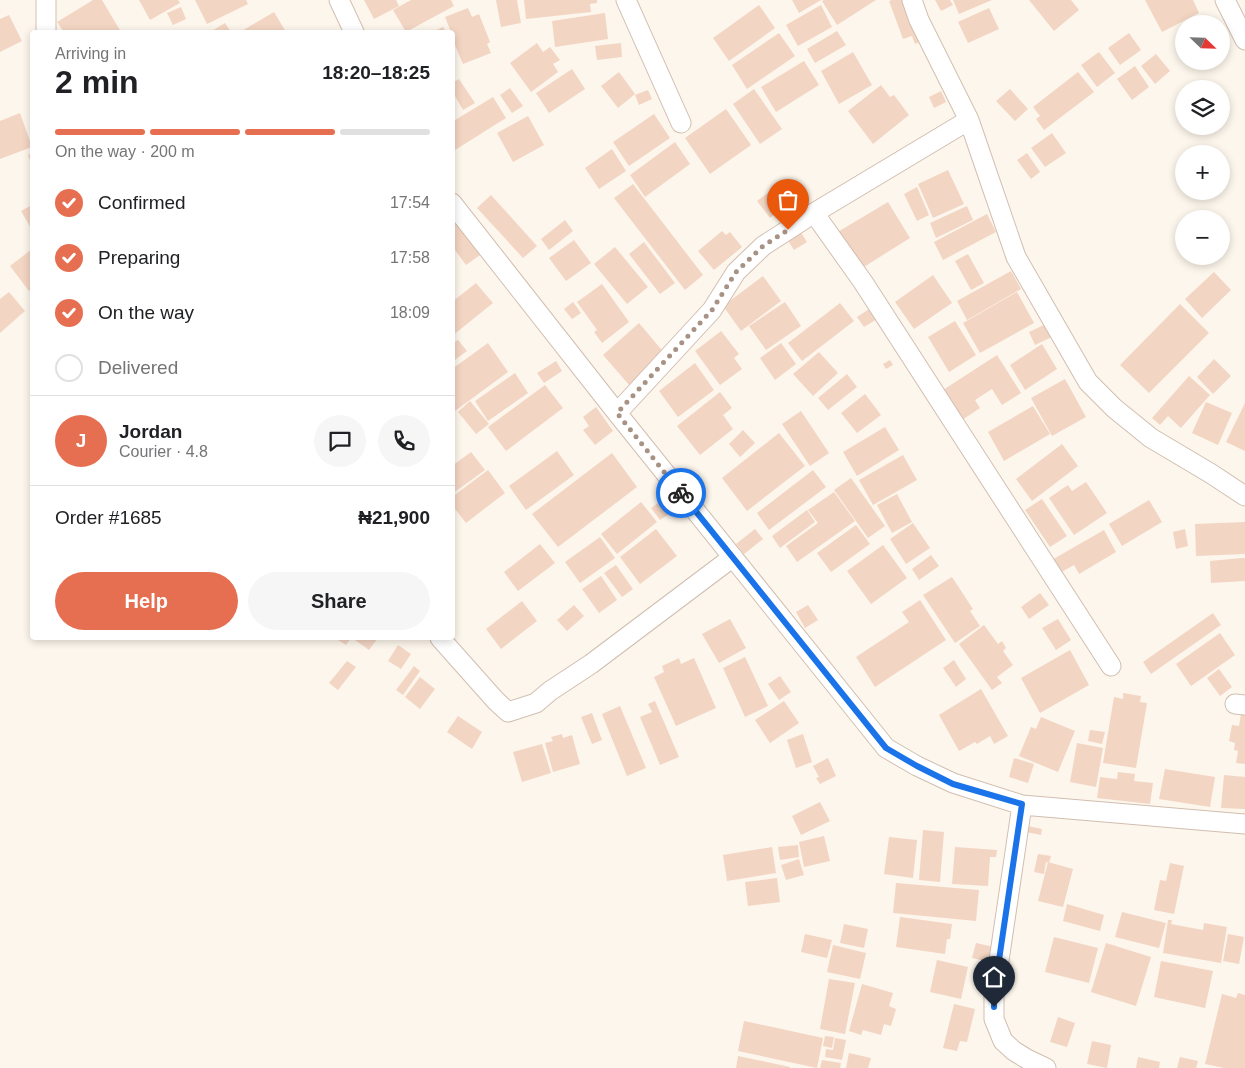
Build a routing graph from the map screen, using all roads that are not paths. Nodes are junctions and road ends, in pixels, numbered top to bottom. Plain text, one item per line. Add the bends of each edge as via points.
1 (46, 0) edge
2 (339, 0) edge
3 (626, 0) edge
4 (912, 0) edge
5 (1225, 0) edge
6 (46, 30) edge
7 (353, 30) edge
8 (1245, 40) edge
9 (968, 120) junction
10 (681, 123) dead end
11 (455, 207) edge
12 (814, 213) junction
13 (617, 413) junction
14 (1245, 496) edge
15 (733, 557) junction
16 (442, 640) edge
17 (1111, 666) dead end
18 (1022, 804) junction
19 (1245, 824) edge
20 (1046, 1068) edge

1 - 6 street
2 - 7 street
3 - 10 street
4 - 9 street via 918,20
5 - 8 street
9 - 12 street
9 - 14 street via 1016,257 1088,382 1151,438
11 - 13 street
12 - 13 street via 763,246 736,272 712,310
12 - 17 street via 863,282
13 - 15 street
15 - 16 street via 536,703 508,712
15 - 18 street via 886,748 953,784
18 - 19 street
18 - 20 street via 994,994 994,1019 1003,1041 1014,1051

